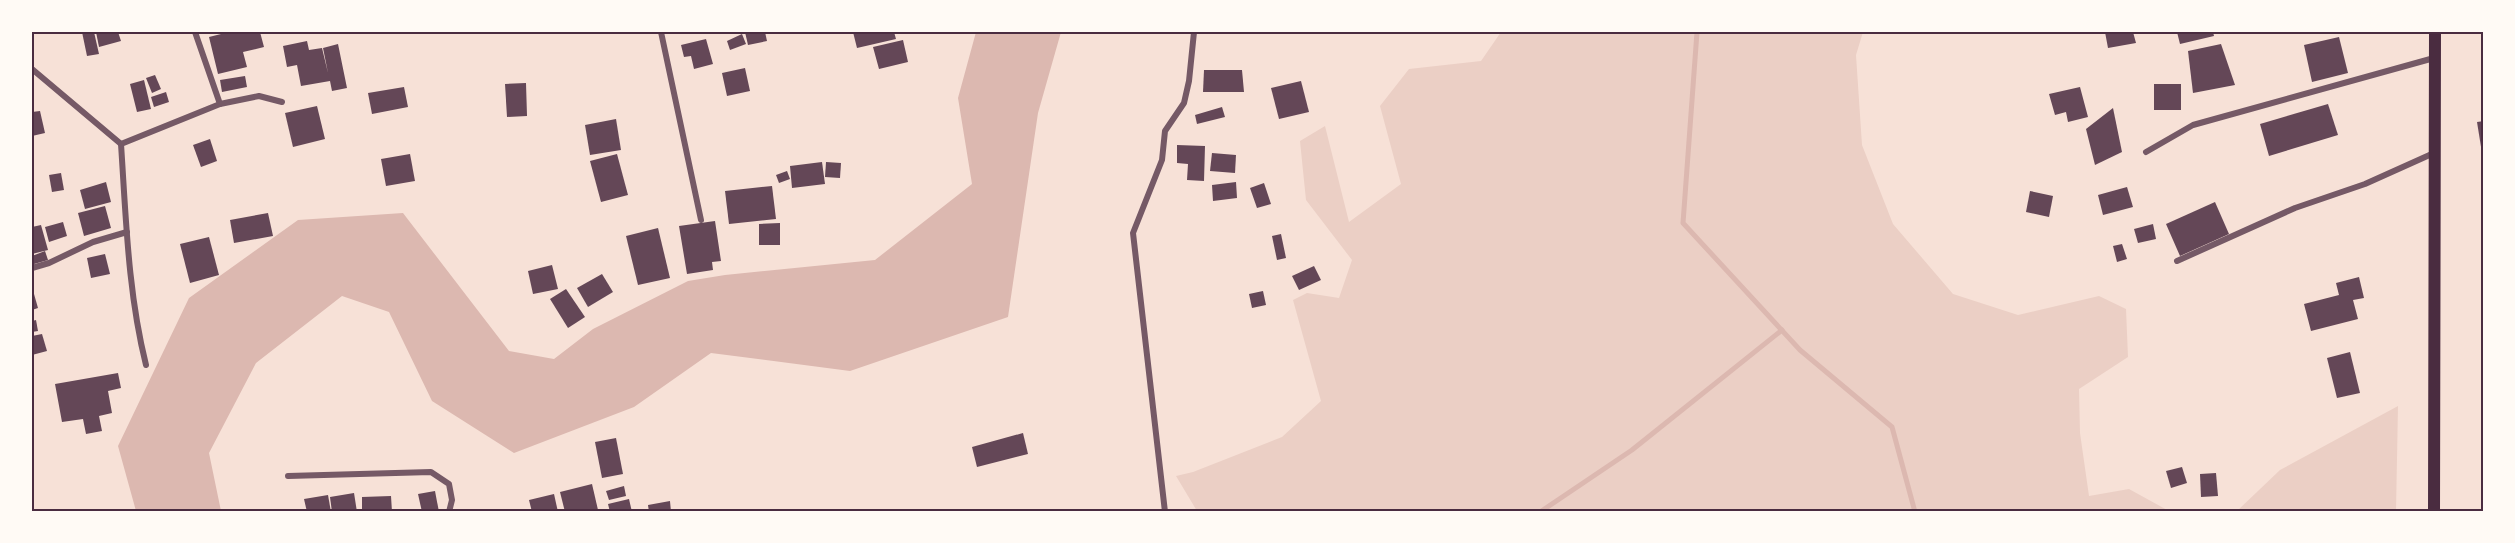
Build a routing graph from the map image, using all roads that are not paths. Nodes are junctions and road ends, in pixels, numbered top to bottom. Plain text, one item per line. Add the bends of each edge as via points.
1 (195, 32) edge
2 (661, 32) edge
3 (1194, 32) edge
4 (2435, 32) edge
5 (2435, 58) junction
6 (32, 69) edge
7 (282, 102) dead end
8 (220, 104) junction
9 (121, 144) junction
10 (2146, 152) dead end
11 (2436, 152) junction
12 (700, 220) dead end
13 (127, 232) junction
14 (2177, 261) dead end
15 (32, 268) edge
16 (146, 365) dead end
17 (288, 476) dead end
18 (449, 512) edge
19 (1165, 512) edge
20 (2434, 512) edge

1 - 8 street
2 - 12 street
3 - 19 street via 1184,103 1165,131 1162,160 1134,233
4 - 5 main road
5 - 10 street via 2193,125
5 - 11 main road
6 - 9 street
7 - 8 street via 259,96
8 - 9 street
9 - 13 street
11 - 14 street via 2365,184 2295,208
11 - 20 main road
13 - 15 street
13 - 16 street via 138,332
17 - 18 street via 431,472 449,484

